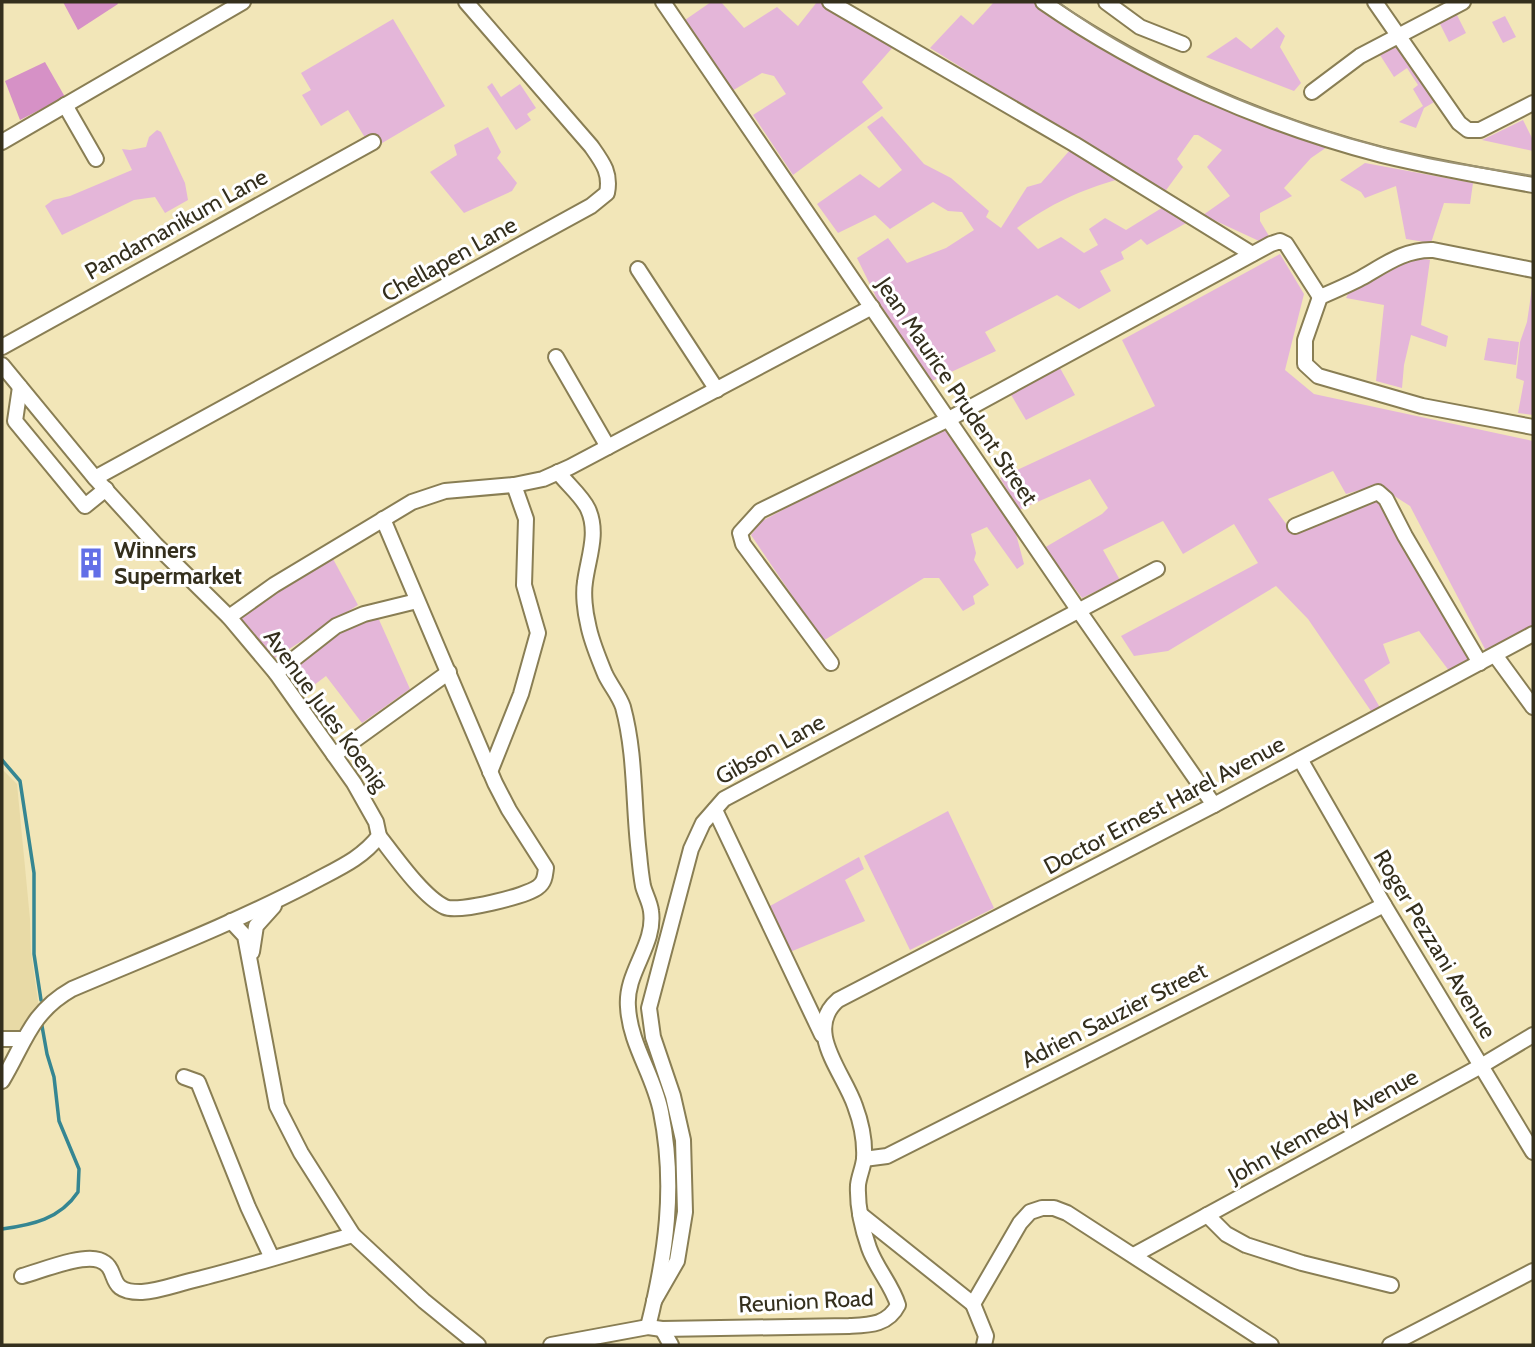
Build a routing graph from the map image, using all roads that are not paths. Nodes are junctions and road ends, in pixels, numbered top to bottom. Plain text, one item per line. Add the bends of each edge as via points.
1 (243, 2) edge
2 (466, 2) edge
3 (663, 2) edge
4 (830, 2) edge
5 (1044, 2) edge
6 (1106, 2) edge
7 (1375, 2) edge
8 (1463, 2) edge
9 (1398, 35) junction
10 (1182, 44) dead end
11 (1312, 92) dead end
12 (1533, 103) edge
13 (65, 105) junction
14 (2, 142) edge
15 (373, 142) dead end
16 (96, 159) dead end
17 (1533, 185) edge
18 (1252, 254) junction
19 (638, 269) dead end
20 (1533, 270) edge
21 (1320, 297) junction
22 (872, 307) junction
23 (2, 346) edge
24 (556, 357) dead end
25 (2, 365) edge
26 (20, 387) junction
27 (717, 390) junction
28 (949, 419) junction
29 (1533, 427) edge
30 (608, 447) junction
31 (558, 472) junction
32 (95, 478) junction
33 (514, 485) junction
34 (106, 489) junction
35 (383, 519) junction
36 (1295, 526) dead end
37 (1157, 569) dead end
38 (417, 601) junction
39 (1079, 611) junction
40 (229, 617) junction
41 (1533, 634) edge
42 (1495, 655) junction
43 (831, 663) dead end
44 (1480, 663) junction
45 (449, 672) junction
46 (276, 673) junction
47 (1533, 707) edge
48 (334, 755) junction
49 (1300, 759) junction
50 (490, 772) junction
51 (1214, 805) junction
52 (715, 810) junction
53 (379, 836) junction
54 (283, 897) junction
55 (1384, 905) junction
56 (238, 918) junction
57 (256, 931) junction
58 (251, 958) junction
59 (823, 1029) junction
60 (1533, 1035) edge
61 (24, 1039) junction
62 (2, 1040) edge
63 (1481, 1066) junction
64 (184, 1077) dead end
65 (2, 1082) edge
66 (1533, 1152) edge
67 (864, 1159) junction
68 (859, 1213) junction
69 (1207, 1215) junction
70 (353, 1235) junction
71 (1134, 1255) junction
72 (272, 1258) junction
73 (1533, 1271) edge
74 (22, 1276) dead end
75 (1391, 1285) dead end
76 (654, 1301) junction
77 (973, 1304) junction
78 (655, 1328) junction
79 (987, 1342) edge
80 (478, 1345) edge
81 (551, 1345) edge
82 (671, 1345) edge
83 (1271, 1345) edge
84 (1390, 1345) edge

1 - 13 street
2 - 32 street, Chellapen Lane via 591,146 607,168 607,194
3 - 22 street, Jean Maurice Prudent Street
4 - 18 street
5 - 17 street via 1104,41 1247,110 1380,154
6 - 10 street via 1140,27
7 - 9 street
8 - 9 street
9 - 11 street
9 - 12 street via 1468,130 1480,130
13 - 14 street
13 - 16 street
15 - 23 street, Pandamanikum Lane
18 - 21 street via 1280,241 1286,244
18 - 28 street
19 - 27 street
20 - 21 street via 1422,250 1396,258
21 - 29 street via 1305,340 1305,364 1318,376 1422,406
22 - 27 street
22 - 28 street, Jean Maurice Prudent Street
24 - 30 street
25 - 26 street, Avenue Jules Koenig
26 - 32 street, Avenue Jules Koenig
26 - 34 street via 15,421 85,506
27 - 30 street
28 - 39 street, Jean Maurice Prudent Street
28 - 43 street via 760,511 740,533 743,544
30 - 31 street
31 - 33 street
31 - 76 street via 587,508 593,528 584,585 587,624 622,704 643,886 651,911 651,935 630,984 627,1004 630,1028 661,1112 666,1152 669,1202
32 - 34 street, Avenue Jules Koenig
33 - 35 street via 445,491 412,502
33 - 50 street via 526,519 524,585 538,634 521,694
34 - 40 street, Avenue Jules Koenig
35 - 38 street
35 - 40 street
36 - 44 street via 1378,492
37 - 39 street, Gibson Lane
38 - 45 street
38 - 46 street via 336,626
39 - 51 street, Jean Maurice Prudent Street
39 - 52 street, Gibson Lane via 724,799
40 - 46 street, Avenue Jules Koenig
41 - 42 street, Doctor Ernest Harel Avenue
42 - 44 street, Doctor Ernest Harel Avenue
42 - 47 street
44 - 49 street, Doctor Ernest Harel Avenue
45 - 48 street
45 - 50 street
46 - 48 street, Avenue Jules Koenig
48 - 53 street, Avenue Jules Koenig via 369,808
49 - 51 street, Doctor Ernest Harel Avenue
49 - 55 street, Roger Pezzani Avenue
50 - 53 street, Avenue Jules Koenig via 546,868 541,885 531,892 458,910 445,907 411,877
51 - 59 street, Doctor Ernest Harel Avenue via 838,1000 828,1009
52 - 59 street, Reunion Road
52 - 76 street, Gibson Lane via 691,849 649,1008 682,1140 685,1212 677,1261
53 - 54 street via 368,851
54 - 56 street
54 - 57 street via 261,919
55 - 63 street, Roger Pezzani Avenue
55 - 67 street, Adrien Sauzier Street via 887,1156
56 - 57 street
56 - 58 street
56 - 61 street via 72,989 32,1023
57 - 58 street
58 - 70 street via 277,1106
59 - 67 street, Reunion Road via 855,1105
60 - 63 street, John Kennedy Avenue
61 - 62 street
61 - 65 street
63 - 66 street, Roger Pezzani Avenue
63 - 69 street, John Kennedy Avenue
64 - 72 street via 198,1082
67 - 68 street, Reunion Road
68 - 77 street
68 - 78 street, Reunion Road via 869,1247 898,1305 885,1321 849,1326
69 - 71 street, John Kennedy Avenue
69 - 75 street via 1246,1245
70 - 72 street
70 - 80 street
71 - 77 street via 1067,1213 1042,1208 1020,1223
71 - 83 street
72 - 74 street via 145,1292 122,1290 108,1266 91,1258
73 - 84 street
76 - 78 street
77 - 79 street
78 - 81 street
78 - 82 street

